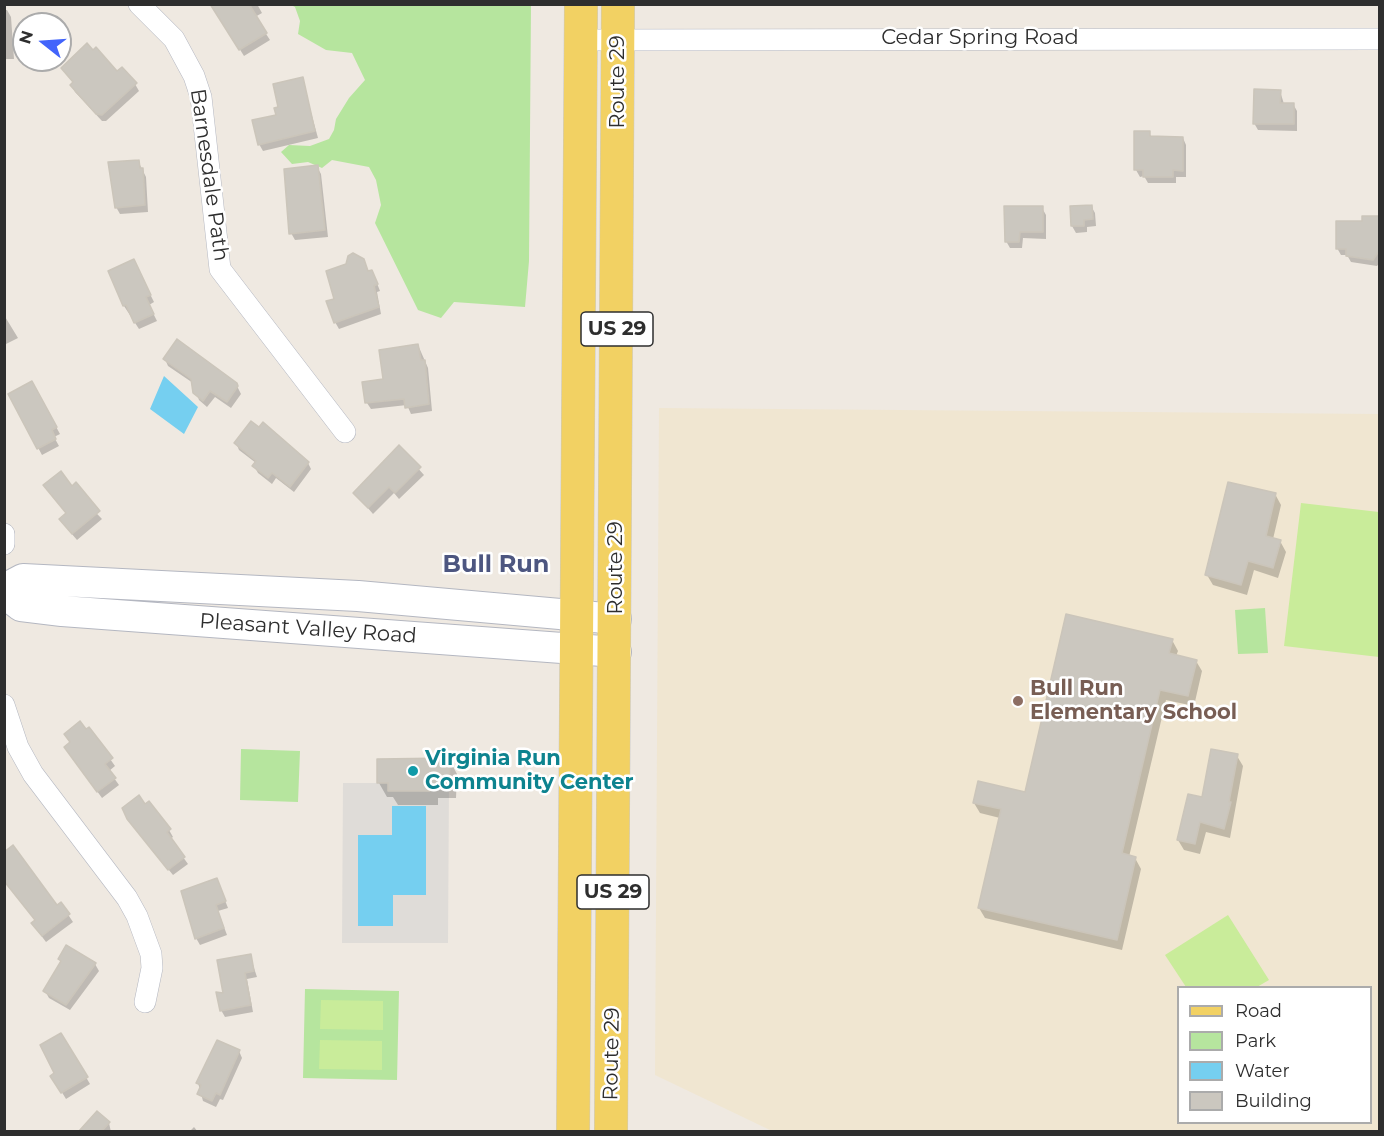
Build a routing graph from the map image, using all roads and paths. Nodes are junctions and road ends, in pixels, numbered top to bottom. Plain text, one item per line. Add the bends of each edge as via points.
1 (140, 4) edge
2 (581, 4) edge
3 (618, 4) edge
4 (618, 39) junction
5 (1380, 39) edge
6 (581, 40) junction
7 (345, 432) dead end
8 (4, 534) edge
9 (4, 544) edge
10 (4, 591) edge
11 (578, 614) junction
12 (616, 619) junction
13 (578, 649) junction
14 (616, 652) junction
15 (4, 705) edge
16 (145, 1002) dead end
17 (573, 1131) edge
18 (611, 1131) edge

1 - 7 street, Barnesdale Path via 174,39 201,97 220,269
2 - 6 main road, Route 29 / US 29
3 - 4 main road, Route 29 / US 29
4 - 5 street, Cedar Spring Road
4 - 6 street, Cedar Spring Road
4 - 12 main road, Route 29 / US 29
6 - 11 main road, Route 29 / US 29
8 - 9 street
10 - 11 main road, Pleasant Valley Road via 23,579 358,596
10 - 13 main road, Pleasant Valley Road via 21,606 62,611
11 - 12 main road, Pleasant Valley Road
11 - 13 main road, Route 29 / US 29
12 - 14 main road, Route 29 / US 29
13 - 14 main road, Pleasant Valley Road
13 - 17 main road, Route 29 / US 29
14 - 18 main road, Route 29 / US 29
15 - 16 street via 18,747 33,774 137,916 151,954

